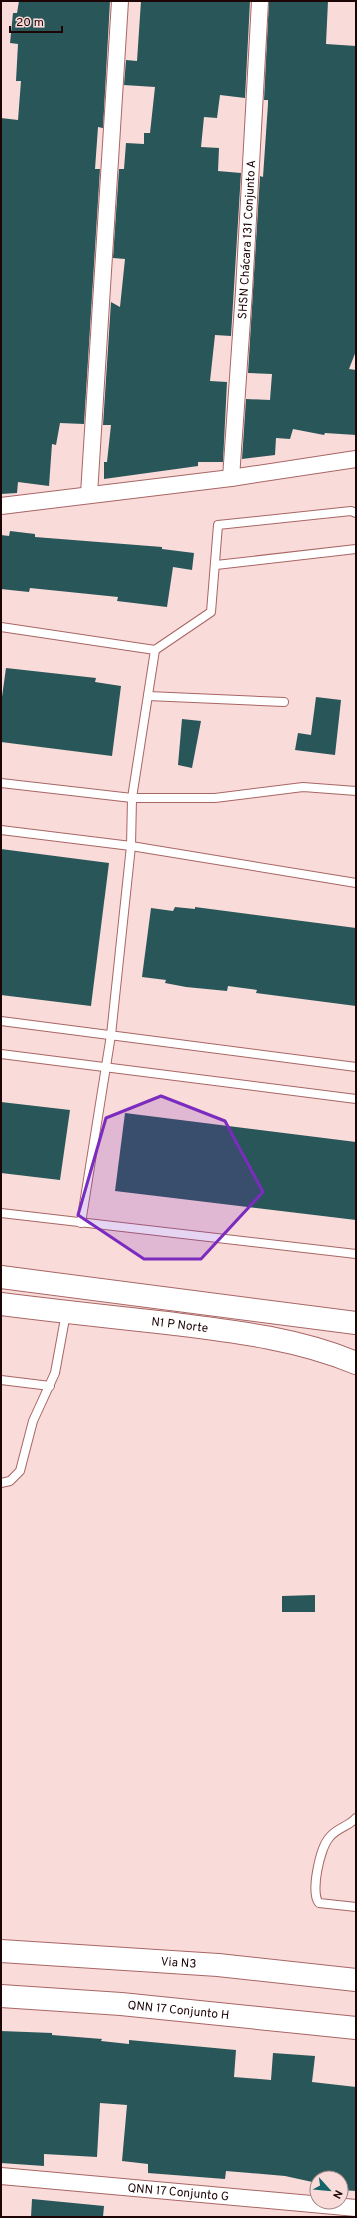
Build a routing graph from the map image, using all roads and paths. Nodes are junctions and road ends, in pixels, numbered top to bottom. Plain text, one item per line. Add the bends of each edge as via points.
1 (120, 1) edge
2 (260, 1) edge
3 (356, 459) edge
4 (231, 478) junction
5 (89, 494) junction
6 (1, 506) edge
7 (356, 513) edge
8 (356, 549) edge
9 (216, 565) junction
10 (1, 627) edge
11 (156, 650) junction
12 (148, 696) junction
13 (284, 702) dead end
14 (1, 783) edge
15 (356, 790) edge
16 (132, 798) junction
17 (1, 830) edge
18 (131, 846) junction
19 (356, 883) edge
20 (1, 1021) edge
21 (111, 1035) junction
22 (1, 1054) edge
23 (107, 1066) junction
24 (356, 1067) edge
25 (356, 1099) edge
26 (1, 1214) edge
27 (81, 1223) junction
28 (356, 1254) edge
29 (1, 1277) edge
30 (1, 1304) edge
31 (66, 1312) junction
32 (356, 1323) edge
33 (356, 1363) edge
34 (1, 1380) edge
35 (50, 1386) junction
36 (1, 1483) edge
37 (356, 1818) edge
38 (356, 1907) edge
39 (1, 1951) edge
40 (1, 1965) edge
41 (218, 1965) junction
42 (356, 1980) edge
43 (2, 1995) edge
44 (356, 2028) edge
45 (1, 2176) edge
46 (356, 2208) edge

1 - 5 street
2 - 4 street, SHSN Chácara 131 Conjunto A
3 - 4 street
4 - 5 street
5 - 6 street
7 - 9 lane via 351,511 218,526
8 - 9 lane
9 - 11 lane via 211,612
10 - 11 lane
11 - 12 lane
12 - 13 lane
12 - 16 lane
14 - 16 lane
15 - 16 lane via 303,787 215,798
16 - 18 lane
17 - 18 lane
18 - 19 lane
18 - 21 lane
20 - 21 lane
21 - 23 lane
21 - 24 lane
22 - 23 lane
23 - 25 lane
23 - 27 lane
26 - 27 lane
27 - 28 lane
29 - 32 main road, N1 P Norte
30 - 31 main road, N1 P Norte
31 - 33 main road, N1 P Norte via 239,1332 292,1342
31 - 35 lane via 55,1373
34 - 35 lane
35 - 36 lane via 33,1421 20,1471 10,1481
37 - 38 lane via 328,1838 322,1850 315,1894 319,1902 326,1905
39 - 41 main road, Via N3
40 - 41 main road via 131,1968
41 - 42 main road, Via N3
43 - 44 main road, QNN 17 Conjunto H
45 - 46 street, QNN 17 Conjunto G

